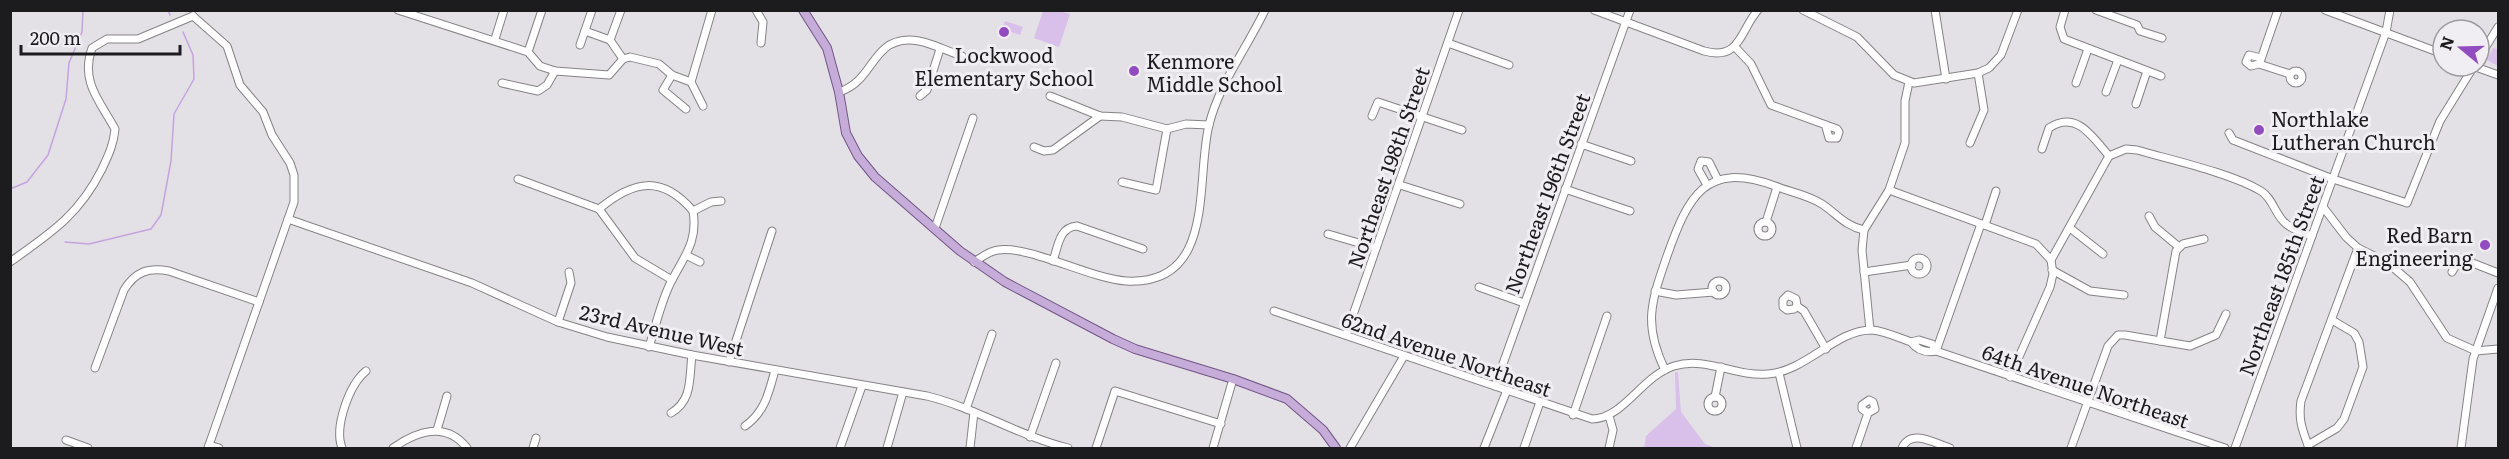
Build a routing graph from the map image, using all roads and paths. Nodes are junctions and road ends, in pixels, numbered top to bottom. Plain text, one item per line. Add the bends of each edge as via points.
1 (398, 10) edge
2 (504, 10) edge
3 (542, 10) edge
4 (592, 10) edge
5 (621, 10) edge
6 (712, 10) edge
7 (756, 10) edge
8 (803, 10) edge
9 (1265, 10) edge
10 (1460, 10) edge
11 (1594, 10) edge
12 (1630, 10) edge
13 (1758, 10) edge
14 (1803, 10) edge
15 (1935, 10) edge
16 (2018, 10) edge
17 (2065, 10) edge
18 (2096, 10) edge
19 (2278, 10) edge
20 (2325, 10) edge
21 (2387, 11) edge
22 (194, 13) edge
23 (1625, 22) junction
24 (585, 31) junction
25 (2386, 32) junction
26 (2162, 38) dead end
27 (495, 39) junction
28 (610, 40) junction
29 (761, 43) dead end
30 (1448, 43) junction
31 (580, 45) dead end
32 (1735, 47) junction
33 (940, 49) junction
34 (2088, 49) junction
35 (2431, 49) edge
36 (528, 52) junction
37 (962, 56) dead end
38 (623, 59) junction
39 (2118, 60) junction
40 (1509, 65) dead end
41 (555, 71) junction
42 (2147, 71) junction
43 (1978, 73) junction
44 (672, 75) junction
45 (2290, 75) dead end
46 (2161, 76) dead end
47 (2466, 78) edge
48 (1946, 79) junction
49 (691, 82) junction
50 (1909, 82) junction
51 (502, 83) dead end
52 (2076, 83) dead end
53 (839, 92) junction
54 (2106, 92) dead end
55 (920, 96) dead end
56 (1050, 96) dead end
57 (2136, 104) dead end
58 (703, 106) dead end
59 (686, 109) dead end
60 (1100, 116) junction
61 (1372, 116) dead end
62 (1423, 117) junction
63 (973, 118) dead end
64 (1209, 125) junction
65 (1826, 127) dead end
66 (1167, 129) junction
67 (1462, 130) dead end
68 (2229, 133) dead end
69 (1970, 143) dead end
70 (1581, 144) junction
71 (1034, 147) dead end
72 (2042, 149) dead end
73 (2109, 156) junction
74 (1631, 161) dead end
75 (518, 179) dead end
76 (2333, 179) junction
77 (1718, 180) junction
78 (1122, 182) dead end
79 (1400, 185) junction
80 (1707, 185) junction
81 (1777, 187) junction
82 (1565, 189) junction
83 (1889, 190) junction
84 (1996, 191) dead end
85 (721, 201) dead end
86 (1460, 204) dead end
87 (2323, 207) junction
88 (599, 209) junction
89 (693, 211) junction
90 (1630, 211) dead end
91 (2149, 216) dead end
92 (288, 219) junction
93 (1766, 222) dead end
94 (1983, 225) junction
95 (935, 228) junction
96 (2070, 228) junction
97 (772, 231) dead end
98 (1864, 231) junction
99 (1328, 234) dead end
100 (2312, 236) junction
101 (2204, 239) dead end
102 (2179, 247) junction
103 (1376, 248) junction
104 (2358, 248) junction
105 (1143, 249) dead end
106 (2103, 254) dead end
107 (688, 256) junction
108 (2051, 260) junction
109 (1053, 261) junction
110 (10, 262) edge
111 (700, 262) dead end
112 (974, 262) junction
113 (1912, 265) dead end
114 (2052, 270) junction
115 (569, 272) dead end
116 (1864, 272) junction
117 (2452, 272) dead end
118 (2499, 273) edge
119 (672, 280) junction
120 (1479, 287) dead end
121 (2499, 288) edge
122 (1655, 291) junction
123 (1714, 292) dead end
124 (2124, 295) dead end
125 (259, 302) junction
126 (1524, 303) junction
127 (1797, 306) dead end
128 (1274, 310) dead end
129 (2226, 314) dead end
130 (1607, 316) dead end
131 (2332, 320) junction
132 (558, 322) junction
133 (1870, 330) junction
134 (992, 334) dead end
135 (1346, 335) junction
136 (2160, 341) junction
137 (649, 347) junction
138 (1826, 349) junction
139 (2499, 349) edge
140 (1936, 351) junction
141 (2476, 351) junction
142 (692, 355) junction
143 (1404, 356) junction
144 (729, 362) junction
145 (1056, 363) dead end
146 (1721, 367) junction
147 (95, 368) dead end
148 (775, 370) junction
149 (1665, 370) junction
150 (366, 371) dead end
151 (1779, 373) junction
152 (2010, 377) junction
153 (1233, 379) junction
154 (862, 386) junction
155 (1495, 386) junction
156 (1507, 390) junction
157 (903, 392) junction
158 (447, 396) dead end
159 (1715, 397) dead end
160 (1540, 402) junction
161 (2087, 404) junction
162 (966, 409) junction
163 (974, 412) junction
164 (1868, 413) dead end
165 (671, 414) dead end
166 (1574, 415) junction
167 (1609, 416) junction
168 (1221, 424) junction
169 (745, 426) dead end
170 (437, 430) junction
171 (1030, 437) junction
172 (536, 438) dead end
173 (66, 441) dead end
174 (1045, 446) edge
175 (209, 447) edge
176 (2308, 447) edge
177 (88, 448) edge
178 (219, 448) edge
179 (342, 448) edge
180 (393, 448) edge
181 (467, 448) edge
182 (533, 448) edge
183 (840, 448) edge
184 (887, 448) edge
185 (970, 448) edge
186 (1068, 448) edge
187 (1096, 448) edge
188 (1214, 448) edge
189 (1336, 448) edge
190 (1350, 448) edge
191 (1484, 448) edge
192 (1524, 448) edge
193 (1609, 448) edge
194 (1797, 448) edge
195 (1856, 448) edge
196 (1902, 448) edge
197 (1950, 448) edge
198 (2071, 448) edge
199 (2224, 448) edge
200 (2235, 448) edge
201 (2461, 448) edge

1 - 27 street
2 - 27 street
3 - 36 street
4 - 24 street
5 - 28 street
6 - 49 street
7 - 29 street via 763,22
8 - 53 main road via 827,48
9 - 64 street
10 - 30 street, Northeast 198th Street
11 - 23 street
12 - 23 street, Northeast 196th Street
13 - 32 street
14 - 50 street via 1857,36 1894,75
15 - 48 street
16 - 43 street via 2001,55 1993,66
17 - 34 street via 2061,37
18 - 26 street
19 - 45 street via 2260,61
20 - 25 street
21 - 25 street, Northeast 185th Street
22 - 92 street via 227,46 240,85 258,102 290,163 295,190
22 - 110 street via 138,39 107,39 92,48 88,77 91,90 115,129 111,151 77,210
23 - 32 street via 1708,53
23 - 70 street, Northeast 196th Street
24 - 28 street
24 - 31 street
25 - 35 street
25 - 76 street, Northeast 185th Street
27 - 36 street
28 - 38 street
30 - 40 street
30 - 62 street, Northeast 198th Street
32 - 65 street via 1751,64 1771,105
33 - 37 street
33 - 53 street via 909,40 893,43 880,52 861,82
33 - 55 street via 927,90
34 - 39 street
34 - 52 street
36 - 41 street via 540,66
38 - 41 street via 609,75
38 - 44 street via 659,64
39 - 42 street
39 - 54 street
41 - 51 street via 538,91
42 - 46 street
42 - 57 street
43 - 48 street
43 - 69 street via 1984,110
44 - 49 street
44 - 59 street via 663,90
47 - 76 street via 2440,121 2407,203
48 - 50 street
49 - 58 street
50 - 83 street via 1905,143
53 - 95 main road via 846,133 858,156 875,177
56 - 60 street
60 - 66 street via 1122,117
60 - 71 street via 1053,150
61 - 62 street via 1378,102
62 - 67 street
62 - 79 street, Northeast 198th Street
63 - 95 street
64 - 66 street via 1186,124
64 - 109 street via 1198,220 1193,240 1180,262 1165,273 1127,281
66 - 78 street via 1156,190
68 - 76 street via 2233,140
70 - 74 street
70 - 82 street, Northeast 196th Street
72 - 73 street via 2049,128 2065,121 2075,122
73 - 96 street
73 - 100 street via 2126,149 2137,150 2256,188 2270,199 2289,226
75 - 88 street
76 - 87 street, Northeast 185th Street
77 - 80 street
77 - 80 street via 1711,165 1703,160 1698,169
77 - 81 street via 1744,177
79 - 86 street
79 - 103 street, Northeast 198th Street
80 - 122 street via 1692,198 1682,216
81 - 93 street
81 - 98 street via 1820,203 1848,226
82 - 90 street
82 - 126 street, Northeast 196th Street
83 - 94 street
83 - 98 street
84 - 94 street
85 - 89 street
87 - 100 street, Northeast 185th Street
87 - 104 street
88 - 89 street via 618,193 645,186 669,189
88 - 119 street via 635,258
89 - 107 street via 694,237
91 - 102 street
92 - 125 street
92 - 132 street, 23rd Avenue West via 472,283
94 - 108 street via 2036,244
94 - 140 street
95 - 112 main road
96 - 106 street
96 - 108 street
97 - 144 street
98 - 116 street
99 - 103 street
100 - 200 street, Northeast 185th Street
101 - 102 street
102 - 136 street
103 - 135 street, Northeast 198th Street
104 - 131 street
104 - 141 street via 2388,263 2410,282 2447,338
105 - 109 street via 1071,226 1063,232
107 - 111 street
107 - 119 street
108 - 114 street
109 - 112 street via 1000,249
112 - 153 main road via 1135,349
113 - 116 street
114 - 124 street via 2090,291
114 - 152 street via 2050,287
115 - 132 street via 571,283
116 - 133 street
117 - 118 street via 2460,258
119 - 137 street
120 - 126 street
121 - 141 street
122 - 123 street via 1676,295
122 - 149 street via 1650,323
125 - 147 street via 169,271 144,271 131,279 124,290
125 - 175 street
126 - 155 street, Northeast 196th Street
127 - 138 street via 1804,311
128 - 135 street, 62nd Avenue Northeast
129 - 136 street via 2216,335 2199,344 2181,346
130 - 166 street
131 - 176 street via 2301,401 2301,431
131 - 176 street via 2354,333 2363,367 2344,419
132 - 137 street, 23rd Avenue West
133 - 138 street
133 - 140 street, 64th Avenue Northeast via 1932,344
134 - 162 street
135 - 143 street, 62nd Avenue Northeast
136 - 161 street via 2118,335 2108,346
137 - 142 street, 23rd Avenue West
138 - 151 street
139 - 141 street
140 - 152 street, 64th Avenue Northeast
141 - 201 street
142 - 144 street, 23rd Avenue West
142 - 165 street via 689,390 684,403
143 - 155 street, 62nd Avenue Northeast
143 - 190 street
144 - 148 street, 23rd Avenue West
145 - 171 street
146 - 149 street via 1691,363
146 - 151 street via 1755,375
146 - 159 street
148 - 154 street, 23rd Avenue West
148 - 169 street via 765,405
149 - 167 street via 1645,382
150 - 179 street via 357,378 340,428
151 - 194 street
152 - 161 street, 64th Avenue Northeast
153 - 168 street
153 - 189 main road via 1287,399 1323,430
154 - 157 street, 23rd Avenue West
154 - 183 street
155 - 156 street, 62nd Avenue Northeast
156 - 160 street, 62nd Avenue Northeast
156 - 191 street
157 - 162 street, 23rd Avenue West via 937,398
157 - 184 street
158 - 170 street
160 - 166 street, 62nd Avenue Northeast
160 - 192 street
161 - 198 street
161 - 199 street, 64th Avenue Northeast
162 - 163 street, 23rd Avenue West
163 - 171 street, 23rd Avenue West
163 - 185 street
164 - 195 street
166 - 167 street, 62nd Avenue Northeast via 1592,419
167 - 193 street via 1613,430
168 - 187 street via 1115,391
168 - 188 street
170 - 180 street via 411,435
170 - 181 street via 453,436
171 - 174 street, 23rd Avenue West
172 - 182 street
173 - 177 street
174 - 186 street, 23rd Avenue West
175 - 178 street
196 - 197 street via 1906,441 1920,438

